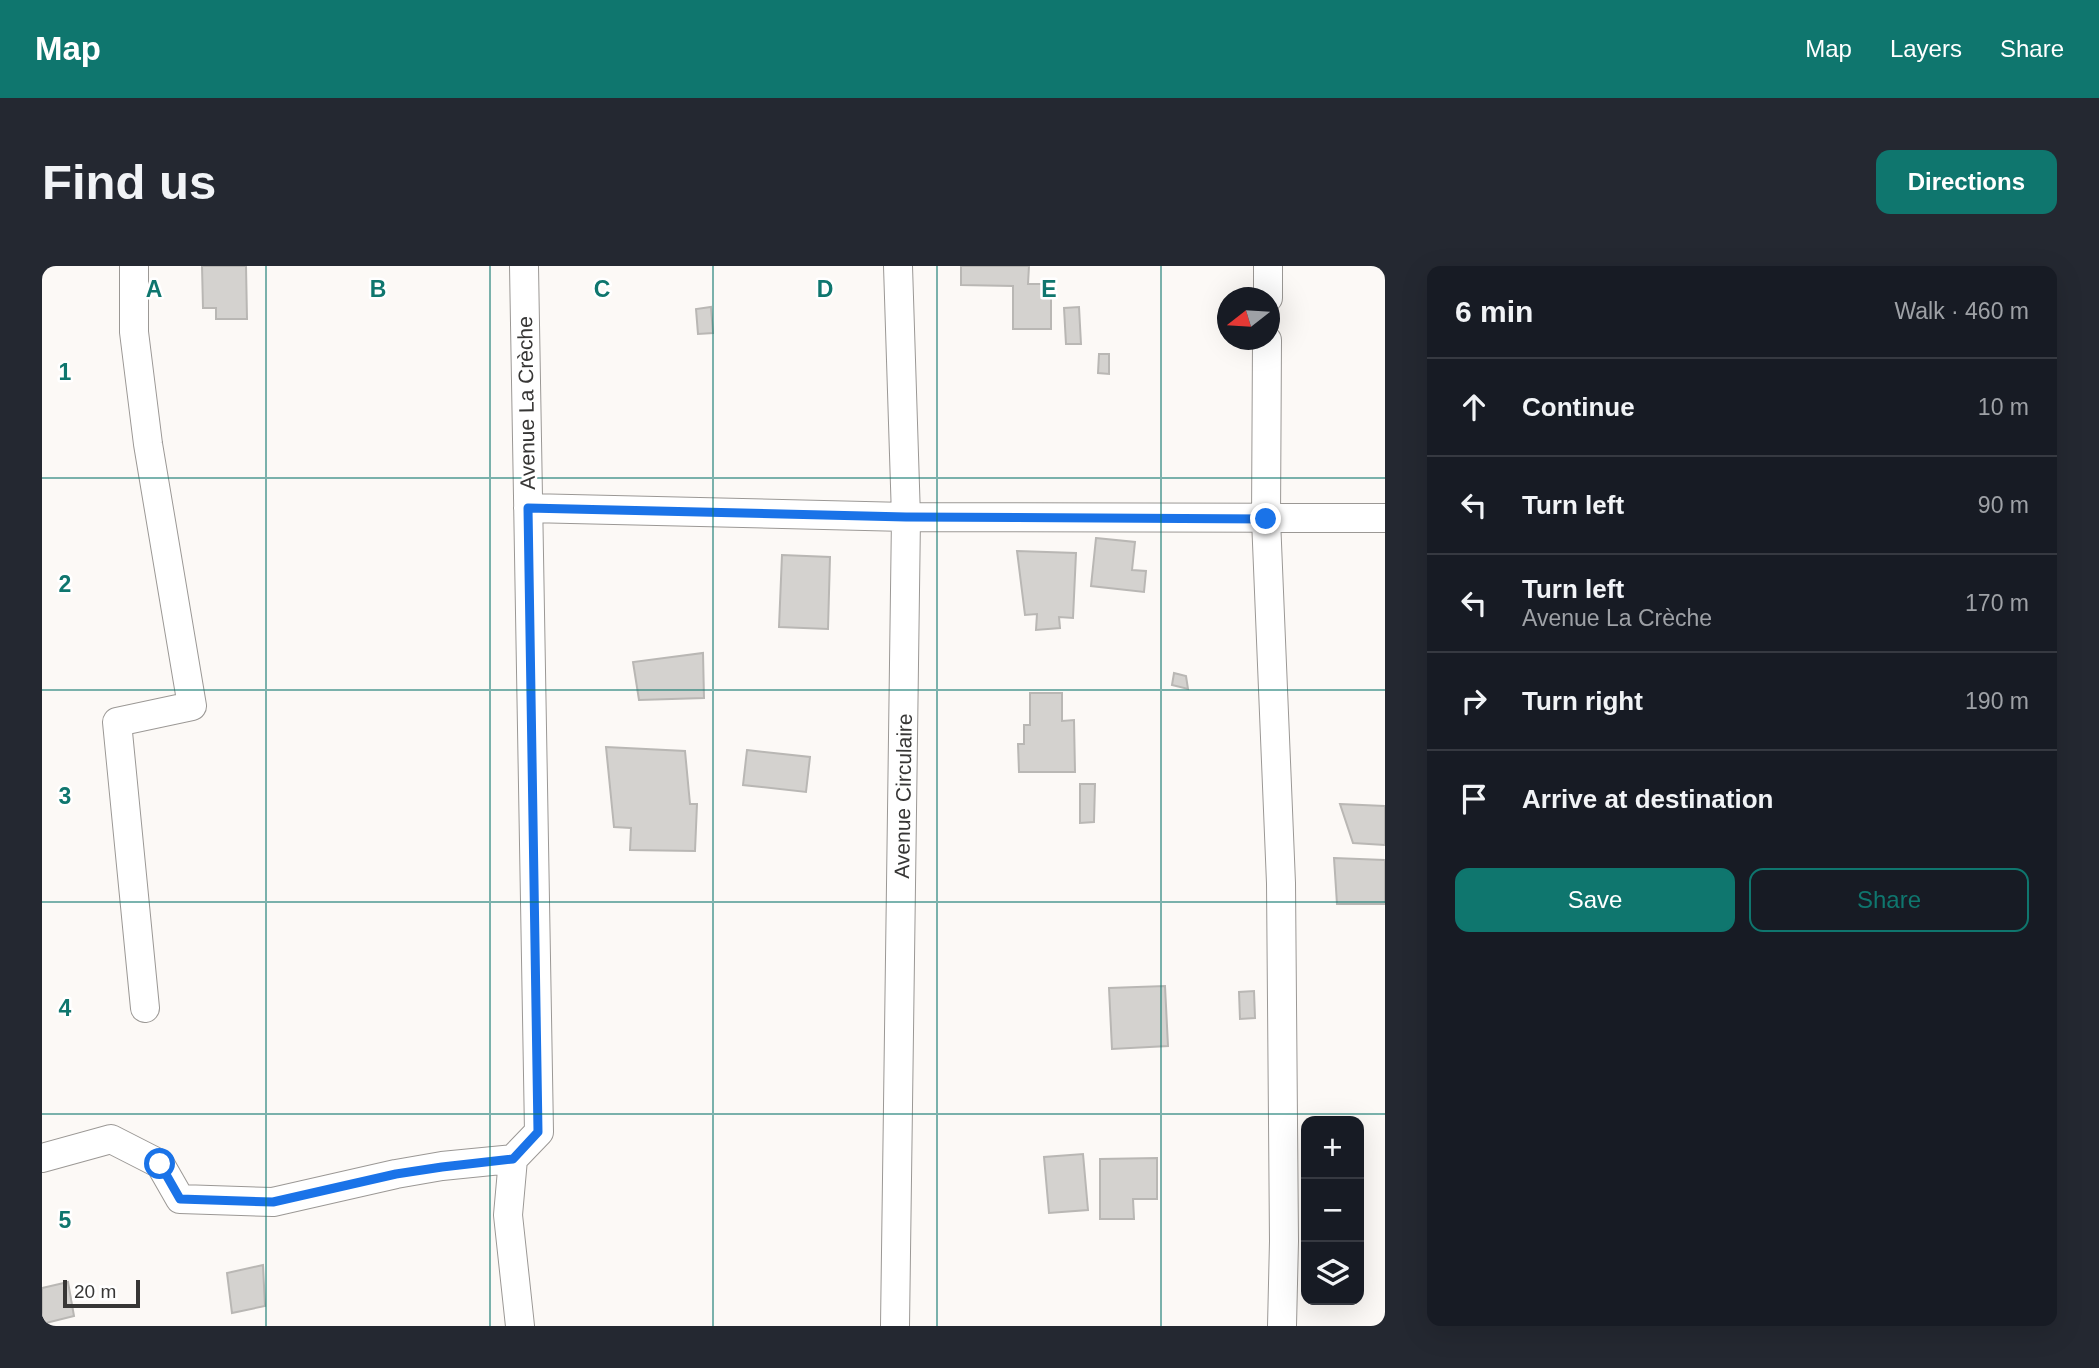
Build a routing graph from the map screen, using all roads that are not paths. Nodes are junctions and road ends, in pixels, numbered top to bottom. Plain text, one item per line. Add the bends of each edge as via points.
1 (134, 266) edge
2 (524, 266) edge
3 (898, 266) edge
4 (1268, 266) edge
5 (1268, 287) edge
6 (1268, 350) edge
7 (528, 508) junction
8 (906, 517) junction
9 (1385, 518) edge
10 (1266, 519) junction
11 (145, 1009) dead end
12 (42, 1158) edge
13 (513, 1159) junction
14 (520, 1326) edge
15 (895, 1326) edge
16 (1282, 1326) edge

1 - 11 street via 134,332 148,443 192,706 117,722
2 - 7 street, Avenue La Crèche
3 - 8 street, Avenue Circulaire
4 - 5 street
6 - 10 street
7 - 8 street
7 - 13 street, Avenue La Crèche via 538,1132
8 - 10 street
8 - 15 street, Avenue Circulaire
9 - 10 street
10 - 16 street via 1281,883
12 - 13 street via 111,1139 160,1164 180,1199 273,1202 396,1174
13 - 14 street via 508,1215

